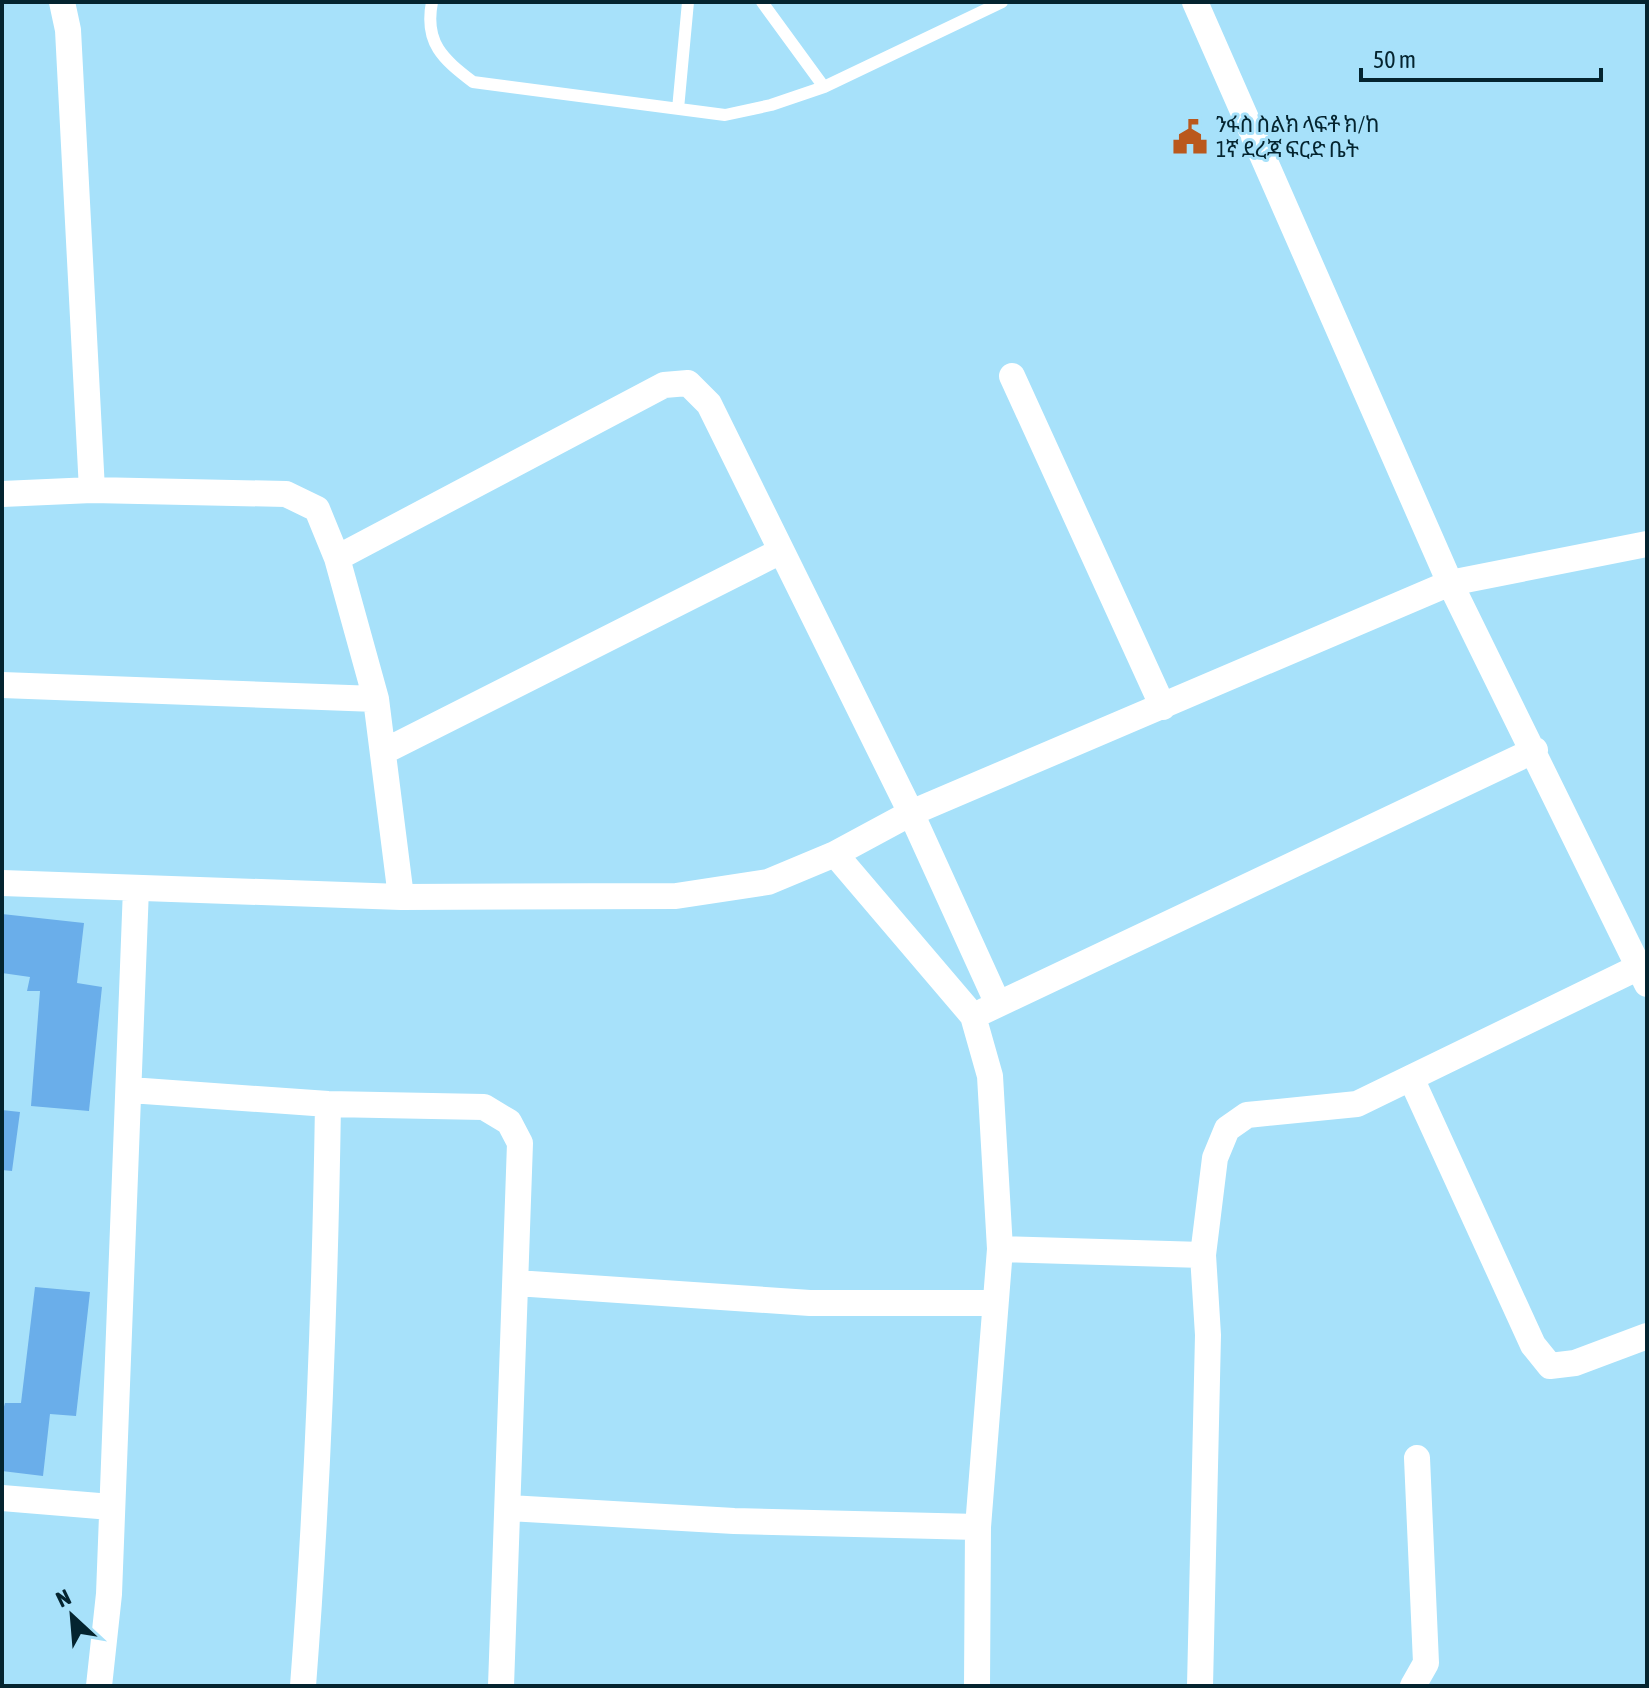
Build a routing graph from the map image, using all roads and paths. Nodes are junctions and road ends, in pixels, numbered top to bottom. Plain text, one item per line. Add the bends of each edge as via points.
1 (62, 2) edge
2 (432, 2) edge
3 (688, 2) edge
4 (762, 2) edge
5 (1002, 2) edge
6 (1195, 2) edge
7 (824, 87) junction
8 (678, 109) junction
9 (1012, 376) dead end
10 (92, 490) junction
11 (2, 494) edge
12 (1647, 544) edge
13 (781, 551) junction
14 (337, 558) junction
15 (1450, 583) junction
16 (2, 685) edge
17 (376, 699) junction
18 (1163, 707) junction
19 (1535, 750) junction
20 (383, 752) junction
21 (911, 813) junction
22 (835, 854) junction
23 (2, 883) edge
24 (136, 888) junction
25 (401, 897) junction
26 (1643, 975) edge
27 (998, 1004) junction
28 (973, 1016) junction
29 (1411, 1078) junction
30 (130, 1090) junction
31 (328, 1104) junction
32 (1000, 1249) junction
33 (1203, 1255) junction
34 (516, 1283) junction
35 (994, 1303) junction
36 (1647, 1336) edge
37 (1417, 1458) dead end
38 (2, 1498) edge
39 (111, 1507) junction
40 (509, 1508) junction
41 (978, 1527) junction
42 (99, 1686) edge
43 (303, 1686) edge
44 (501, 1686) edge
45 (977, 1686) edge
46 (991, 1686) edge
47 (1200, 1686) edge
48 (1413, 1686) edge

1 - 10 street via 68,30
2 - 8 lane via 427,24 442,58 473,82
3 - 8 lane
4 - 7 lane
5 - 7 lane
6 - 15 street
7 - 8 lane via 725,115
9 - 18 street
10 - 11 street
10 - 14 street via 286,494 317,509
12 - 15 street
13 - 14 street via 709,404 688,383 664,385
13 - 20 street
13 - 21 street
14 - 17 street
15 - 18 street
15 - 19 street
16 - 17 street
17 - 20 street
18 - 21 street
19 - 26 street
19 - 27 street
20 - 25 street
21 - 22 street
21 - 27 street
22 - 25 street via 768,882 676,896
22 - 28 street
23 - 24 street
24 - 25 street
24 - 30 street
26 - 29 street
27 - 28 street
28 - 32 street via 990,1076
29 - 33 street via 1357,1104 1247,1115 1227,1129 1215,1158
29 - 36 street via 1533,1345 1550,1366 1575,1363
30 - 31 street
30 - 39 street
31 - 34 street via 484,1107 509,1122 520,1143
31 - 43 street via 315,1534
32 - 33 street
32 - 35 street
33 - 47 street via 1208,1335
34 - 35 street via 810,1303
34 - 40 street
35 - 41 street
37 - 48 street via 1426,1663
38 - 39 street
39 - 42 street
40 - 41 street
40 - 44 street
41 - 45 street
45 - 46 street

